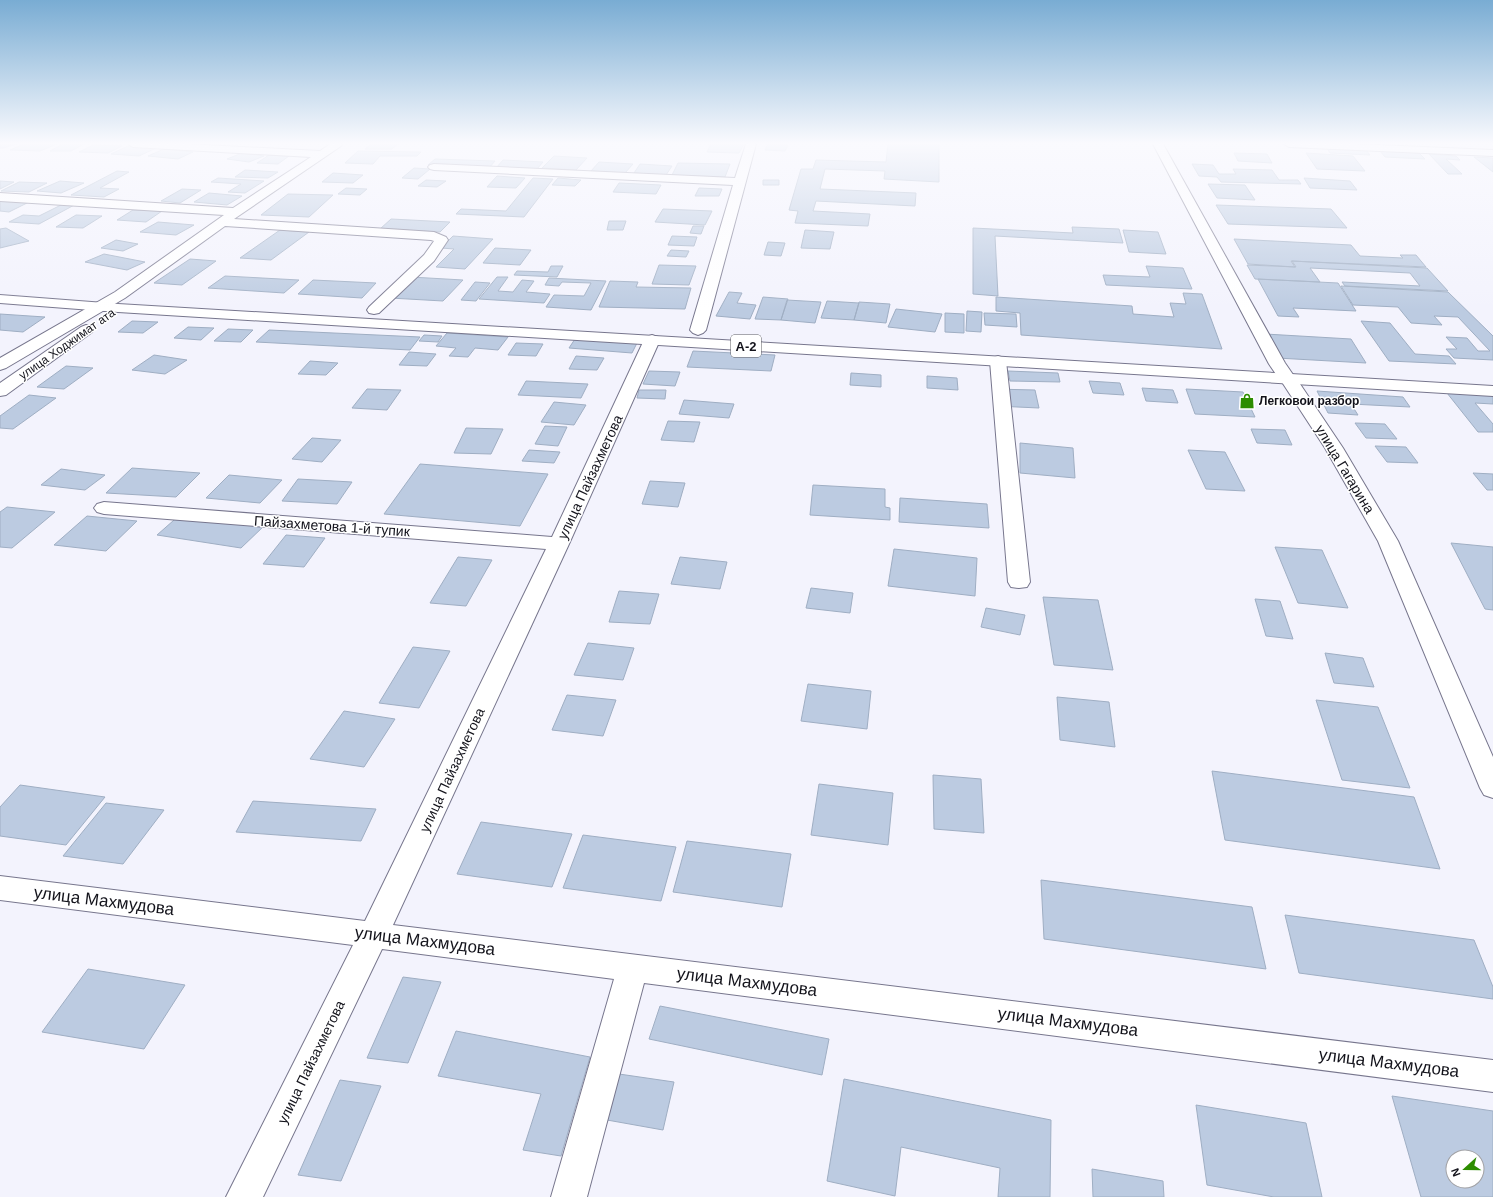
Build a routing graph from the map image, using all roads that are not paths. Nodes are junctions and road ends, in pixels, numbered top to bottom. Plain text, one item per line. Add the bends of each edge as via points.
1 (45, 200) edge
2 (254, 200) edge
3 (735, 200) edge
4 (1189, 200) edge
5 (236, 212) junction
6 (222, 222) junction
7 (0, 287) edge
8 (0, 299) edge
9 (119, 302) junction
10 (374, 310) junction
11 (698, 330) junction
12 (652, 340) junction
13 (998, 361) junction
14 (0, 365) edge
15 (1282, 371) junction
16 (1493, 378) edge
17 (0, 391) edge
18 (1493, 391) edge
19 (104, 508) dead end
20 (559, 544) junction
21 (1020, 582) dead end
22 (1493, 788) edge
23 (0, 888) edge
24 (374, 934) junction
25 (633, 967) junction
26 (1493, 1076) edge
27 (244, 1197) edge
28 (569, 1197) edge

1 - 5 main road
2 - 5 main road, улица Ходжимат ата
3 - 11 main road
4 - 15 main road, улица Гагарина
5 - 6 main road, улица Ходжимат ата
6 - 9 main road, улица Ходжимат ата
6 - 10 main road via 434,236 441,240 429,258
7 - 9 main road, A-2
8 - 9 main road, A-2
9 - 10 main road, A-2
9 - 12 main road, A-2
9 - 14 main road
9 - 17 main road, улица Ходжимат ата
10 - 11 main road, A-2
11 - 15 main road, A-2
12 - 13 main road, A-2
12 - 20 main road, улица Пайзахметова
13 - 15 main road, A-2
13 - 21 main road
15 - 16 main road, A-2
15 - 18 main road, A-2
15 - 22 main road, улица Гагарина via 1334,448 1388,541
19 - 20 main road, Пайзахметова 1-й тупик
20 - 24 main road, улица Пайзахметова
23 - 24 main road, улица Махмудова
24 - 25 main road, улица Махмудова
24 - 27 main road, улица Пайзахметова
25 - 26 main road, улица Махмудова
25 - 28 main road

